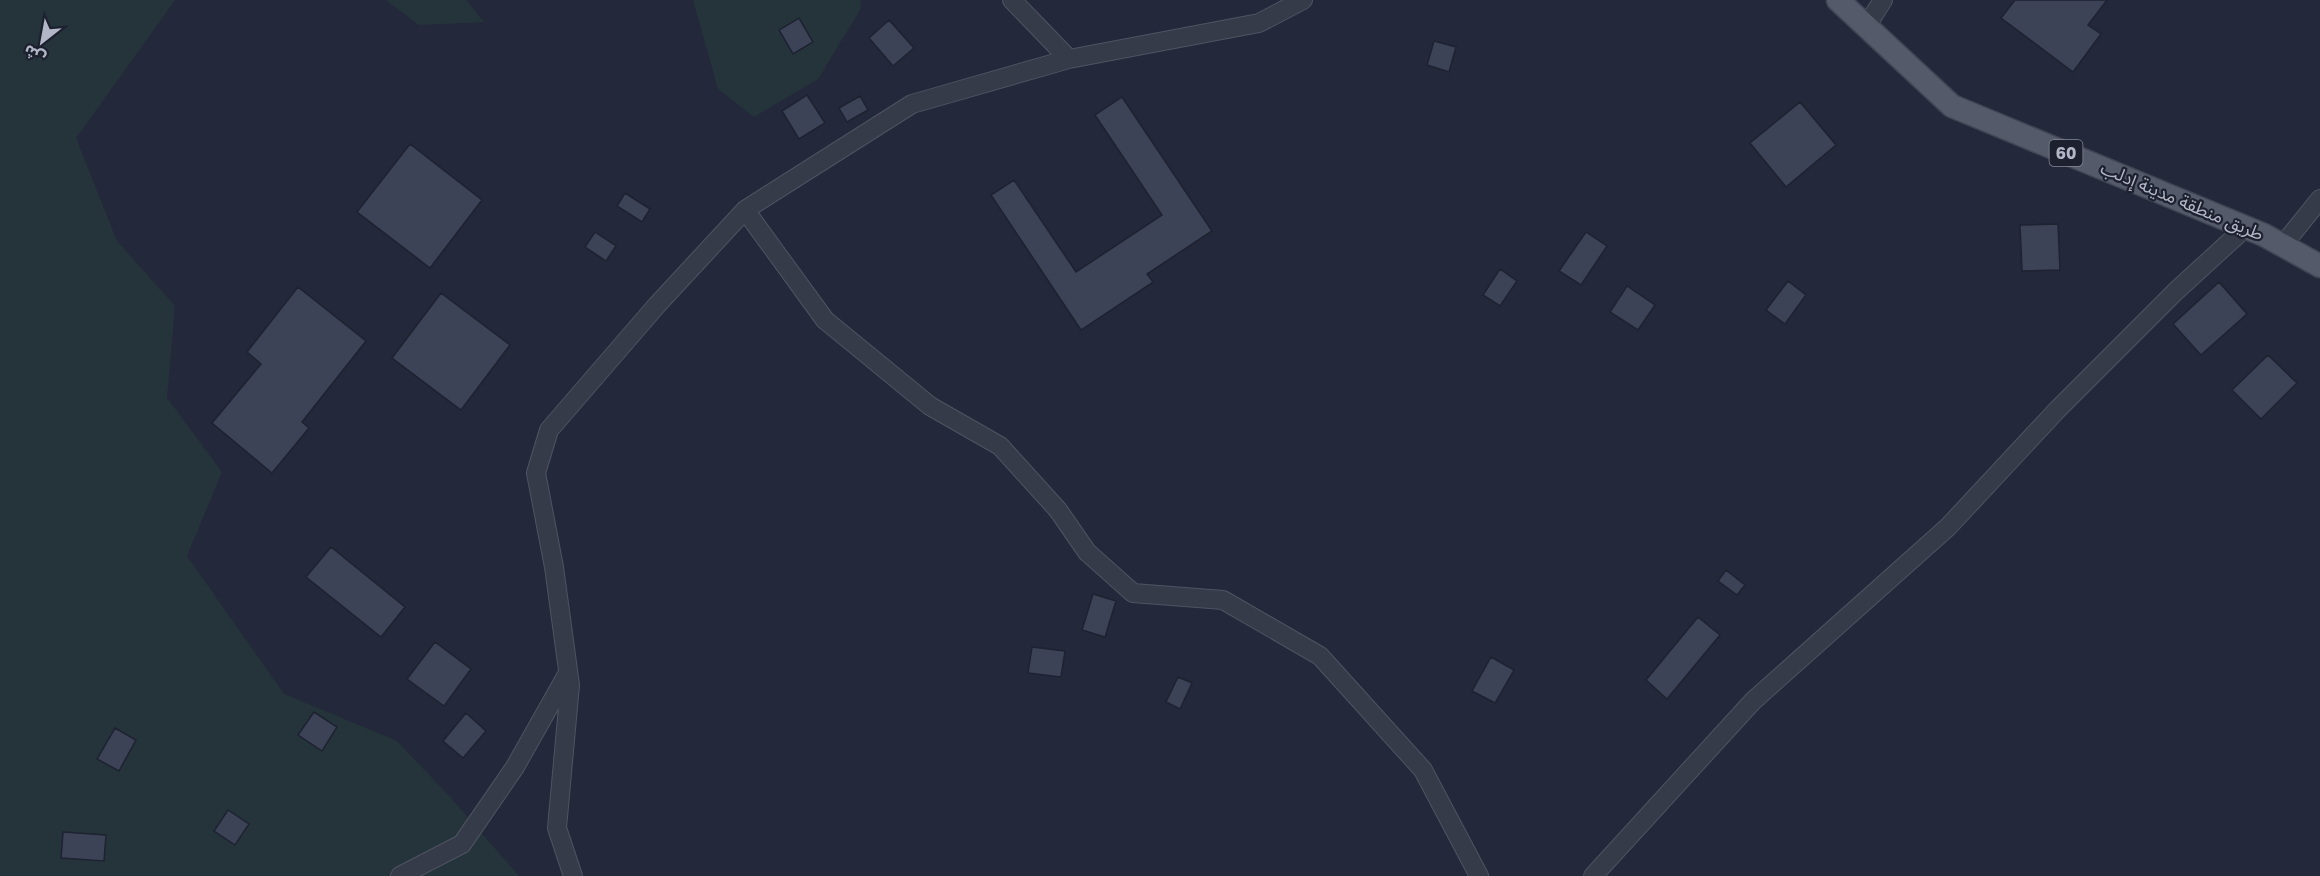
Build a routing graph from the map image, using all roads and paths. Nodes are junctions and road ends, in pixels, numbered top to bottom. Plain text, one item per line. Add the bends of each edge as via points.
1 (1012, 0) edge
2 (1303, 0) edge
3 (1838, 0) edge
4 (1883, 0) edge
5 (1866, 27) junction
6 (1069, 59) junction
7 (2320, 199) edge
8 (745, 210) junction
9 (2246, 227) junction
10 (2283, 245) junction
11 (2320, 266) edge
12 (568, 672) junction
13 (400, 876) edge
14 (573, 876) edge
15 (1479, 876) edge
16 (1593, 876) edge

1 - 6 street
2 - 6 street via 1259,23
3 - 5 main road, طريق منطقة مدينة إدلب / 60
4 - 5 street
5 - 9 main road, طريق منطقة مدينة إدلب / 60 via 1952,106
6 - 8 street via 912,104
7 - 10 street
8 - 12 street via 549,430 536,473
8 - 15 street via 825,320 930,406 1000,446 1058,510 1087,552 1133,593 1223,600 1320,656 1423,770
9 - 10 main road, طريق منطقة مدينة إدلب / 60
9 - 16 street via 2065,402 1948,527 1754,701
10 - 11 main road, طريق منطقة مدينة إدلب / 60
12 - 13 street via 515,768 462,844
12 - 14 street via 557,828

